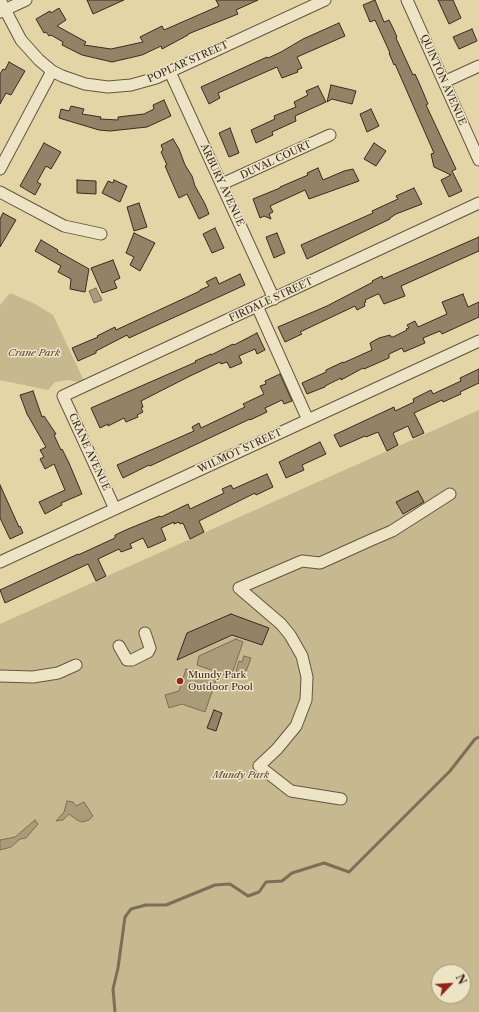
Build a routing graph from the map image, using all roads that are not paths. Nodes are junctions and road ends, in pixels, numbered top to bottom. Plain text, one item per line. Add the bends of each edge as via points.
1 (26, 0) edge
2 (325, 0) edge
3 (407, 0) edge
4 (2, 7) edge
5 (479, 66) edge
6 (52, 71) junction
7 (170, 72) junction
8 (444, 82) junction
9 (330, 135) dead end
10 (479, 160) edge
11 (0, 169) edge
12 (222, 184) junction
13 (0, 192) edge
14 (479, 203) edge
15 (101, 234) dead end
16 (274, 299) junction
17 (257, 306) junction
18 (479, 341) edge
19 (63, 396) joint
20 (308, 420) junction
21 (450, 494) dead end
22 (115, 509) junction
23 (0, 562) edge
24 (145, 633) dead end
25 (119, 646) dead end
26 (76, 665) dead end
27 (0, 676) edge
28 (340, 799) dead end

1 - 4 street
2 - 7 street, POPLAR STREET
3 - 8 street, QUINTON AVENUE
4 - 6 street, POPLAR STREET via 22,40
5 - 8 street
6 - 7 street, POPLAR STREET via 85,84 108,87 144,82
6 - 11 street
7 - 12 street, ARBURY AVENUE
8 - 10 street, QUINTON AVENUE
9 - 12 street, DUVAL COURT
12 - 16 street, ARBURY AVENUE
13 - 15 street via 64,226
14 - 16 street, FIRDALE STREET
16 - 17 street, FIRDALE STREET
17 - 19 street, FIRDALE STREET
17 - 20 street
18 - 20 street, WILMOT STREET
19 - 22 street, CRANE AVENUE
20 - 22 street, WILMOT STREET
21 - 28 street via 392,531 320,563 302,561 239,588 281,624 294,641 305,665 307,688 303,711 296,726 259,766 291,791
22 - 23 street, WILMOT STREET
24 - 25 street via 150,648 148,652 132,660 127,660
26 - 27 street via 58,673 33,677

